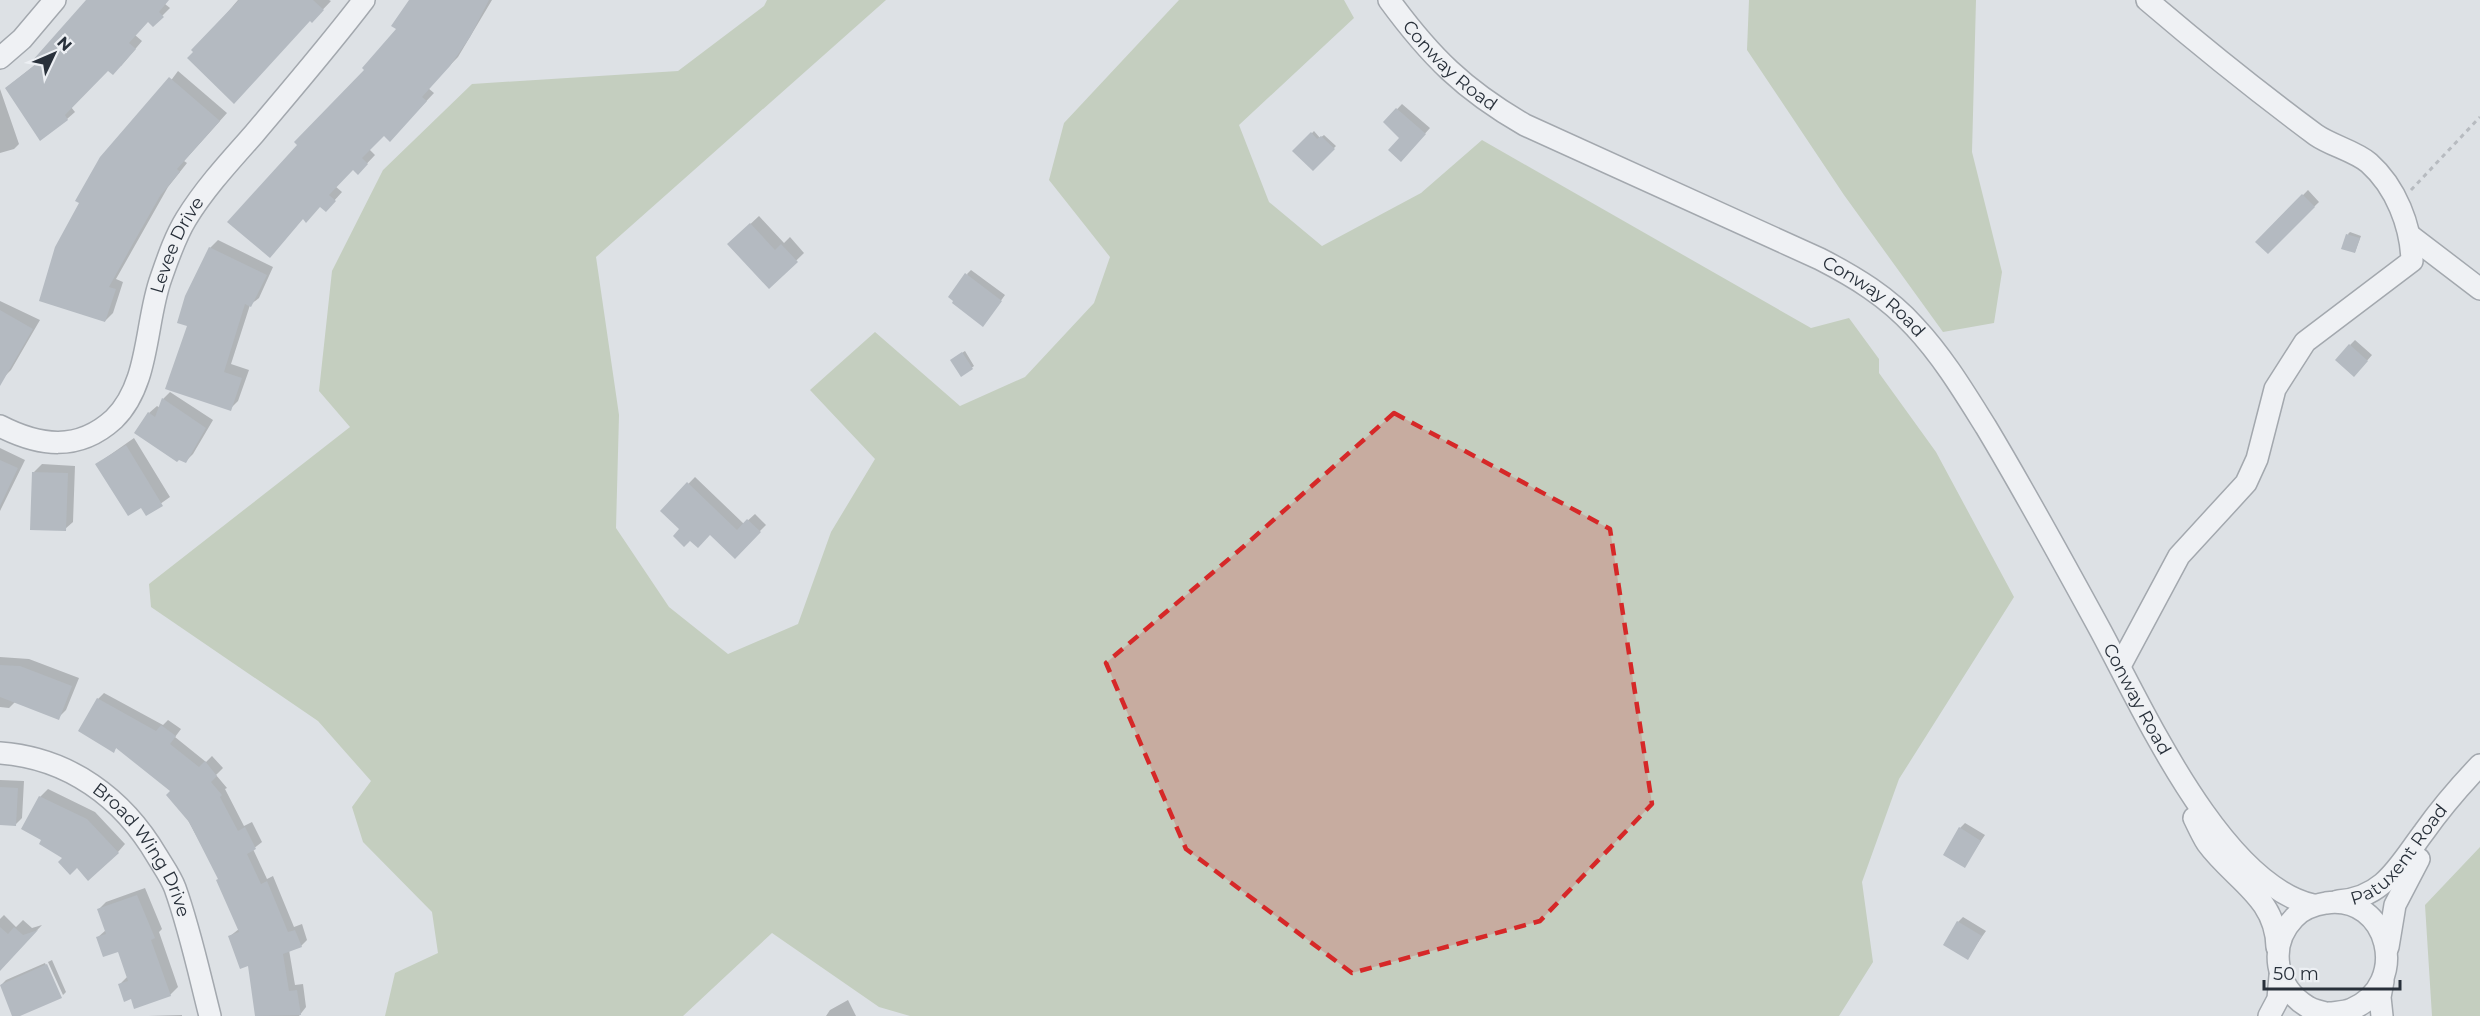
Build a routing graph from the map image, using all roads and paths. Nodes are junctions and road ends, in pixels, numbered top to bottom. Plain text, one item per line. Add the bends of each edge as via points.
1 (55, 0) edge
2 (364, 0) edge
3 (1389, 0) edge
4 (2147, 0) edge
5 (0, 58) edge
6 (2480, 117) edge
7 (2397, 204) junction
8 (2412, 237) junction
9 (2480, 289) edge
10 (0, 426) edge
11 (2120, 666) junction
12 (0, 753) edge
13 (2480, 765) edge
14 (2180, 778) junction
15 (2454, 792) junction
16 (2335, 902) junction
17 (2313, 905) junction
18 (2277, 955) junction
19 (2388, 960) junction
20 (2280, 976) junction
21 (2383, 981) junction
22 (2322, 1014) edge
23 (210, 1016) edge
24 (2269, 1016) edge
25 (2382, 1016) edge

1 - 5 street
2 - 10 street, Levee Drive via 185,220 160,281 136,382 126,404 91,434 70,442 26,439
3 - 11 street, Conway Road via 1432,54 1488,104 1525,125 1820,259 1885,299 1942,359 1976,411
4 - 7 street via 2236,75 2328,143 2368,162 2391,189
6 - 7 path
7 - 8 street
8 - 9 street
8 - 11 street via 2412,261 2305,342 2275,389 2257,459 2246,483 2179,556
11 - 14 street, Conway Road
12 - 23 street, Broad Wing Drive via 16,754 69,771 108,794 142,830 174,885
13 - 15 street, Patuxent Road
14 - 17 street, Conway Road via 2240,856 2287,896
14 - 18 street, Conway Road via 2191,813 2208,843 2270,912
15 - 16 street, Patuxent Road via 2392,877 2366,896
15 - 19 street, Patuxent Road via 2395,905
16 - 17 street, Conway Road
16 - 19 street, Conway Road via 2356,907 2373,920 2385,939
17 - 18 street, Conway Road via 2295,916 2282,934
18 - 20 street, Conway Road
19 - 21 street, Conway Road
20 - 22 street, Conway Road via 2292,995
20 - 24 street via 2278,999
21 - 22 street, Conway Road via 2370,999 2351,1010
21 - 25 street, Conway Road

